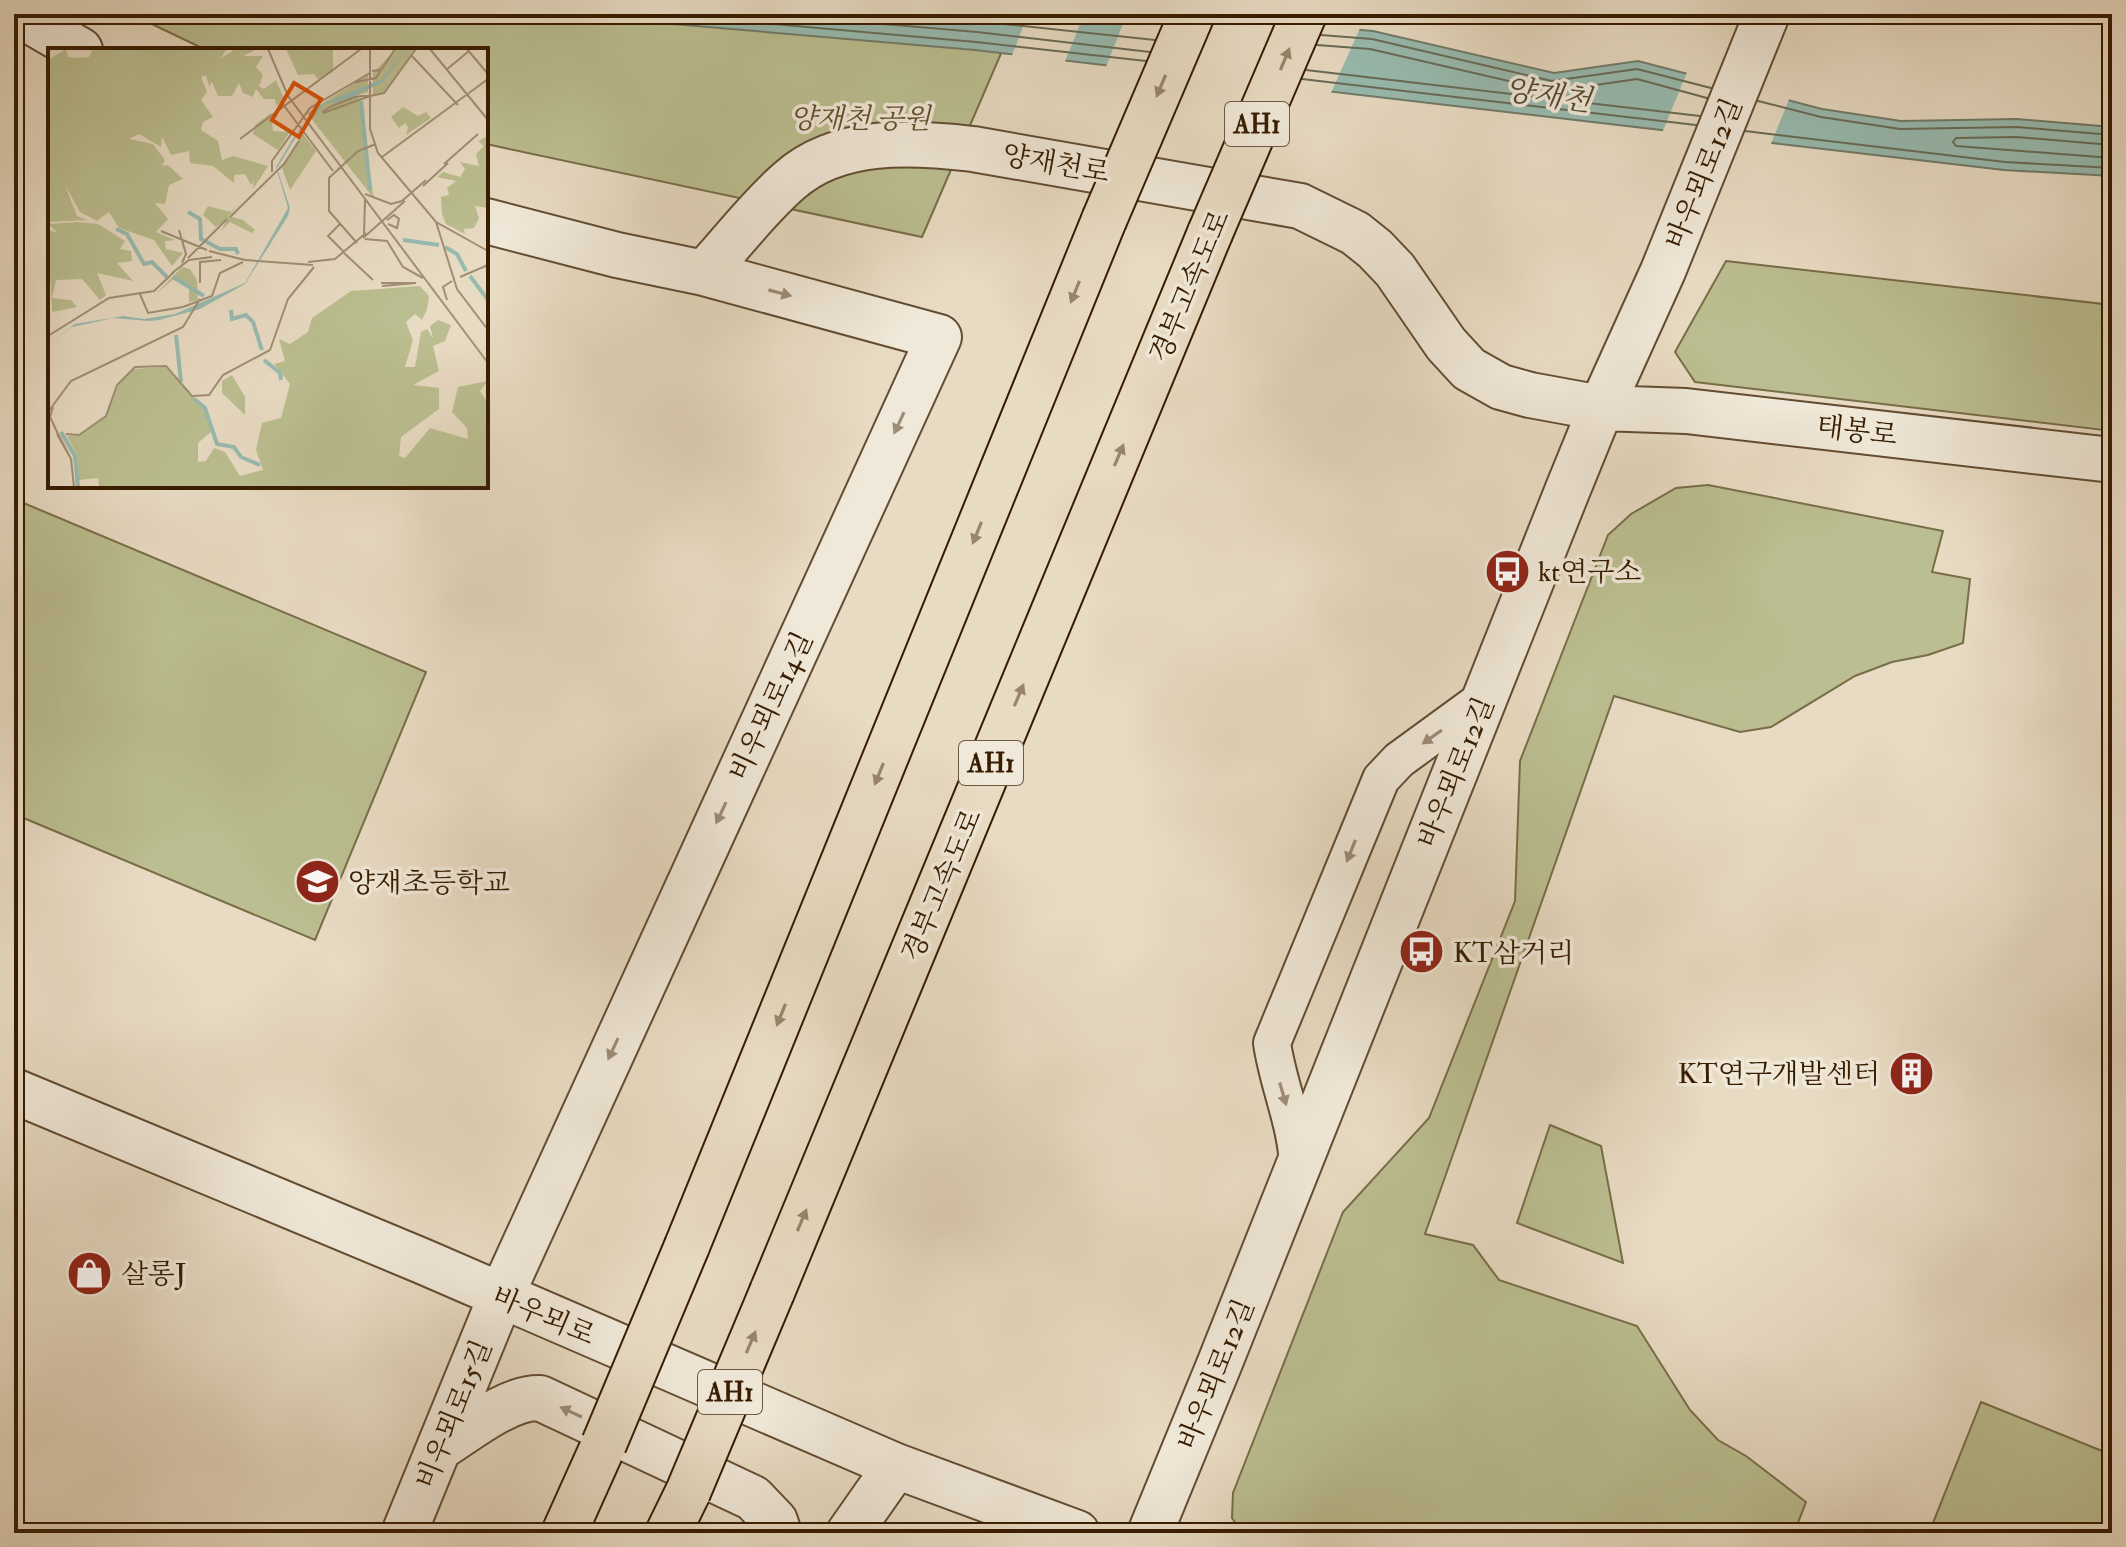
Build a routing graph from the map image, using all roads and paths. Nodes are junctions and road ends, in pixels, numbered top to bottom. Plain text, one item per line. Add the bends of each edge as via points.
1 (18, 14) edge
2 (1192, 14) edge
3 (1304, 14) edge
4 (1767, 14) edge
5 (77, 48) edge
6 (488, 222) edge
7 (704, 273) junction
8 (1601, 408) junction
9 (2112, 460) edge
10 (1484, 698) junction
11 (14, 1091) edge
12 (1298, 1167) junction
13 (501, 1296) junction
14 (441, 1447) junction
15 (896, 1466) junction
16 (404, 1533) edge
17 (564, 1533) edge
18 (668, 1533) edge
19 (779, 1533) edge
20 (849, 1533) edge
21 (1077, 1533) edge
22 (1150, 1533) edge

1 - 5 street
2 -> 17 highway, bridge via 687,1246
18 -> 3 highway, 경부고속도로 / AH1, bridge
4 - 8 street, 바우뫼로12길
6 - 7 street
7 - 8 street, 양재천로 via 789,181 817,162 885,144 973,149 1300,206 1333,220 1375,249 1469,369 1501,387
7 -> 13 street, 비우뫼로14길 via 939,337
8 - 9 street, 태봉로 via 1686,411
8 - 10 street, 바우뫼로12길
10 - 12 street, 바우뫼로12길
10 -> 12 street via 1381,779 1272,1043 1297,1142
11 - 13 street, 바우뫼로
12 - 22 street, 바우뫼로12길
13 - 14 street, 비우뫼로15길
13 - 15 street, 바우뫼로
14 - 16 street, 비우뫼로15길
19 -> 14 street via 753,1498 540,1398 526,1397
15 - 20 street
15 - 21 street, 바우뫼로

